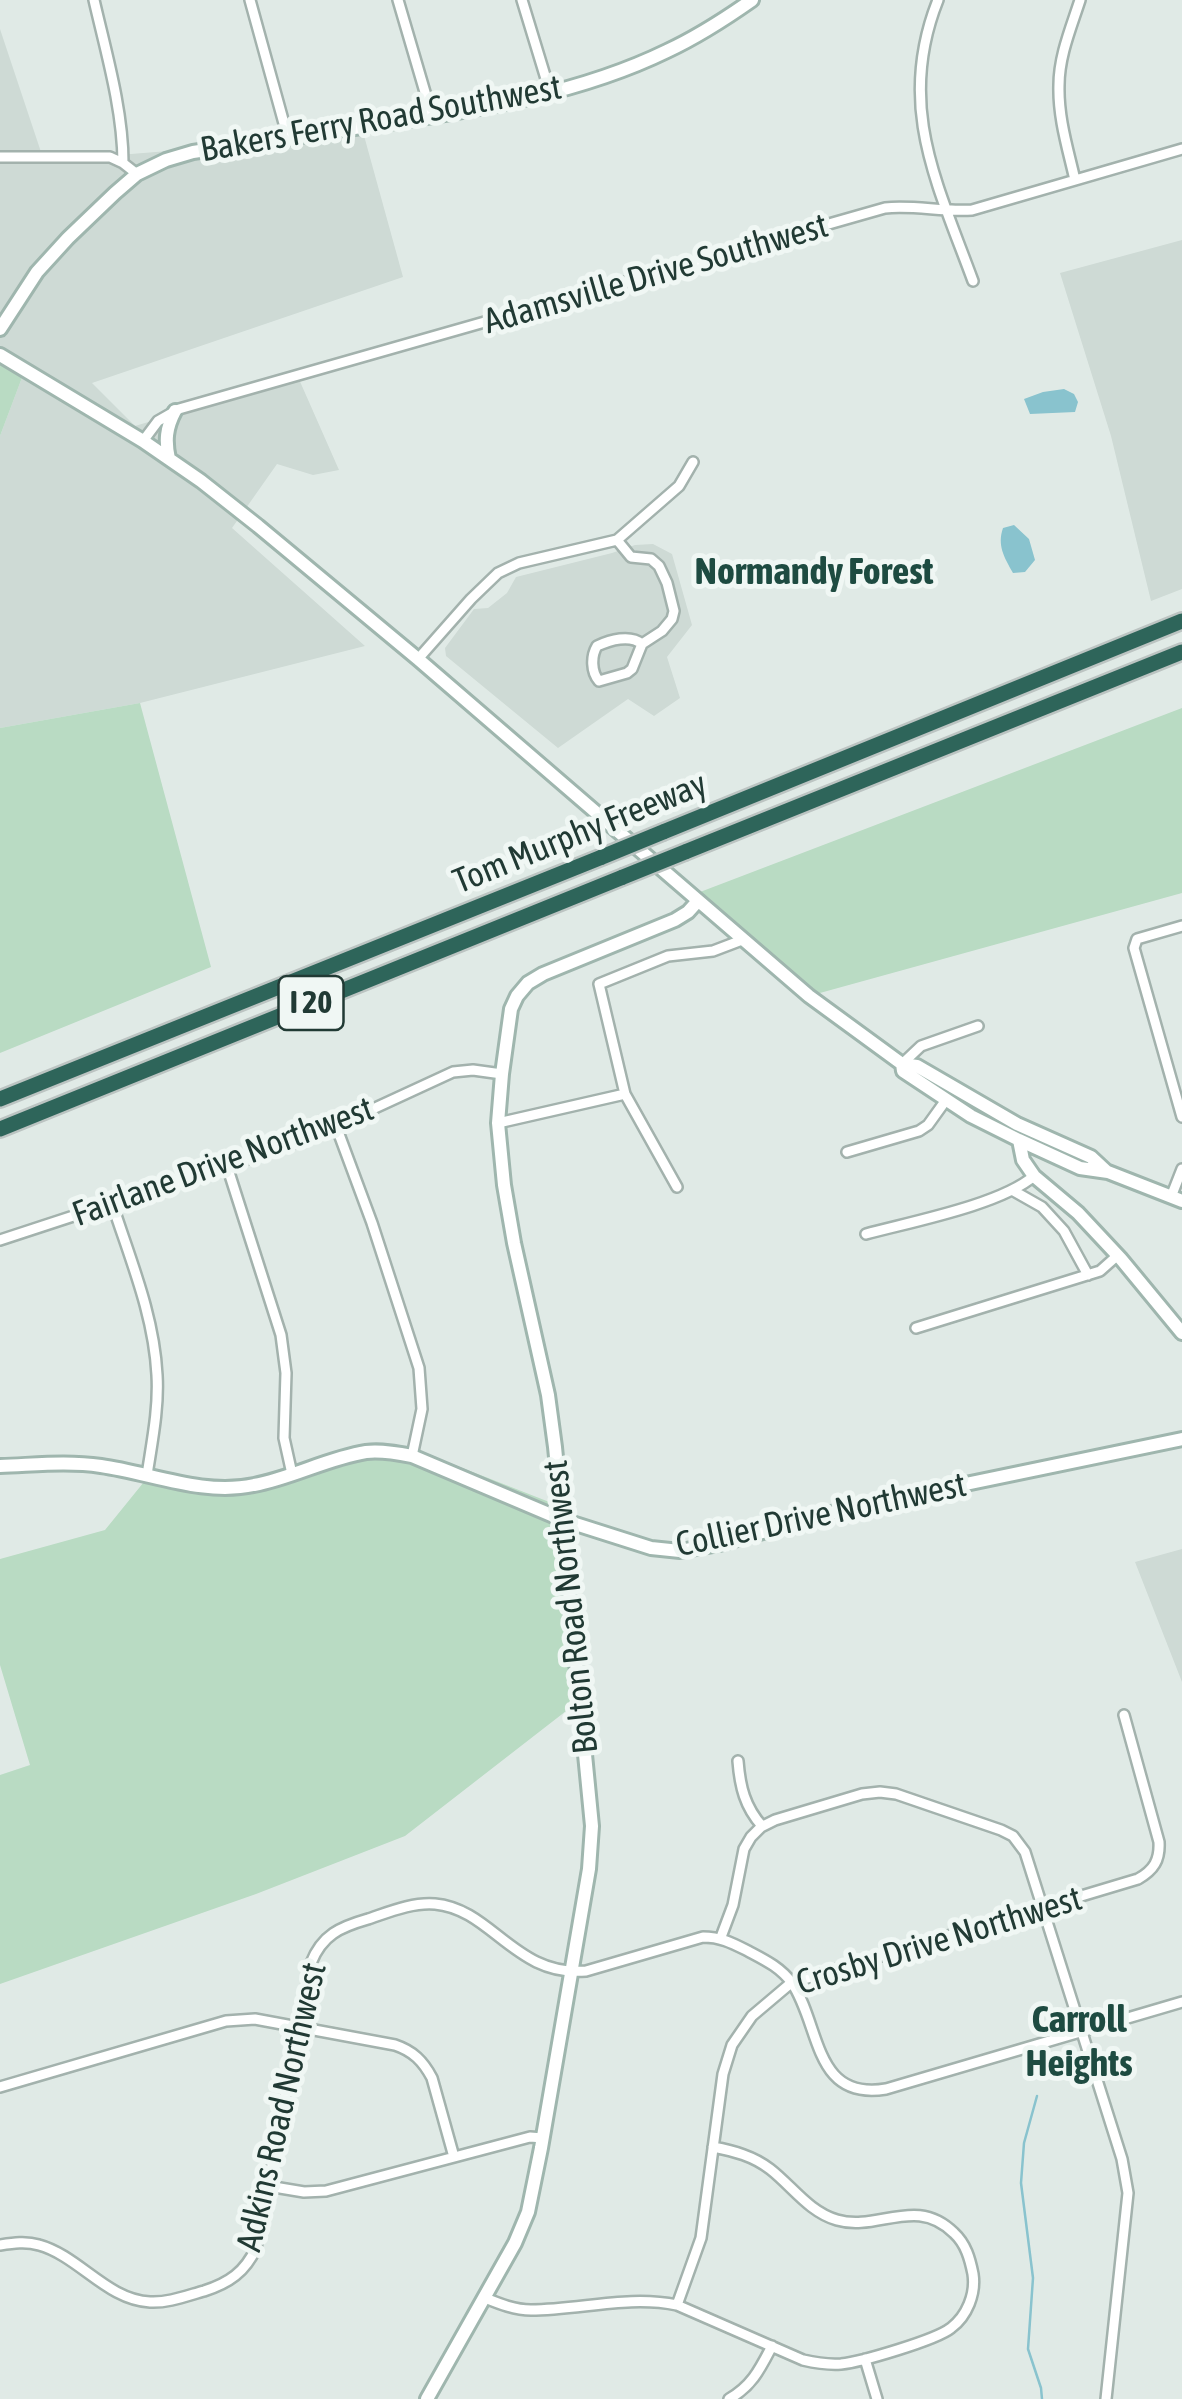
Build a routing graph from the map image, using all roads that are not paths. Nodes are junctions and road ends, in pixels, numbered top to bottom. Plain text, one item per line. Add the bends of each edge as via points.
1 (94, 0) edge
2 (250, 0) edge
3 (398, 0) edge
4 (522, 0) edge
5 (752, 0) edge
6 (938, 0) edge
7 (1080, 0) edge
8 (550, 92) junction
9 (432, 116) junction
10 (288, 138) junction
11 (1182, 150) edge
12 (0, 157) edge
13 (123, 163) junction
14 (137, 174) junction
15 (1075, 180) junction
16 (948, 212) junction
17 (973, 281) dead end
18 (0, 329) edge
19 (0, 355) edge
20 (175, 411) junction
21 (143, 441) junction
22 (170, 460) junction
23 (694, 462) dead end
24 (616, 540) junction
25 (1182, 621) edge
26 (642, 644) junction
27 (1182, 652) edge
28 (418, 660) junction
29 (697, 902) junction
30 (1182, 926) edge
31 (742, 940) junction
32 (978, 1026) dead end
33 (902, 1064) junction
34 (502, 1074) junction
35 (625, 1094) junction
36 (0, 1099) edge
37 (946, 1100) junction
38 (1182, 1117) edge
39 (498, 1123) junction
40 (336, 1126) junction
41 (0, 1128) edge
42 (1018, 1140) junction
43 (847, 1152) dead end
44 (227, 1166) junction
45 (1182, 1169) edge
46 (1108, 1172) junction
47 (1034, 1176) junction
48 (677, 1187) dead end
49 (1012, 1190) junction
50 (1176, 1199) edge
51 (112, 1203) junction
52 (866, 1234) dead end
53 (0, 1240) edge
54 (1118, 1255) junction
55 (1088, 1275) junction
56 (916, 1328) dead end
57 (1182, 1333) edge
58 (1182, 1439) edge
59 (412, 1456) junction
60 (0, 1466) edge
61 (292, 1474) junction
62 (147, 1475) junction
63 (563, 1520) junction
64 (1124, 1715) dead end
65 (738, 1761) dead end
66 (762, 1826) junction
67 (1043, 1908) junction
68 (721, 1937) junction
69 (572, 1972) junction
70 (791, 1983) junction
71 (1182, 2002) edge
72 (298, 2026) junction
73 (1082, 2031) junction
74 (0, 2087) edge
75 (543, 2138) junction
76 (713, 2147) junction
77 (454, 2157) junction
78 (268, 2186) junction
79 (0, 2244) edge
80 (484, 2298) junction
81 (676, 2305) junction
82 (772, 2346) junction
83 (865, 2359) junction
84 (427, 2399) edge
85 (729, 2399) edge
86 (877, 2399) edge
87 (1106, 2399) edge

1 - 13 street
2 - 10 street
3 - 9 street
4 - 8 street
5 - 8 main road, Bakers Ferry Road Southwest via 667,52
6 - 16 street via 919,93 926,147
7 - 15 street via 1059,84
8 - 9 main road, Bakers Ferry Road Southwest
9 - 10 main road, Bakers Ferry Road Southwest
10 - 14 main road, Bakers Ferry Road Southwest via 192,152
11 - 15 street, Adamsville Drive Southwest
12 - 13 street
13 - 14 street
14 - 18 main road via 37,272
15 - 16 street, Adamsville Drive Southwest
16 - 17 street
16 - 20 street, Adamsville Drive Southwest via 884,208
19 - 21 main road
20 - 21 street, Adamsville Drive Southwest
20 - 22 main road via 166,442
21 - 22 main road
22 - 28 main road
23 - 24 street via 679,486
24 - 26 street via 631,557 659,566 667,582 671,620
24 - 28 street via 498,573
25 - 36 highway, Tom Murphy Freeway / I 20, bridge
26 - 26 street via 627,673 595,676 597,646 624,639
27 - 41 highway, Tom Murphy Freeway / I 20, bridge
28 - 29 main road
29 - 31 main road
29 - 34 main road, Bolton Road Northwest via 675,920 528,983 512,1009
30 - 38 street via 1138,939 1134,948
31 - 33 main road
31 - 35 street via 668,956 600,984
32 - 33 street via 920,1046
33 - 37 main road
33 - 46 main road via 1091,1157
34 - 39 main road, Bolton Road Northwest
34 - 40 street, Fairlane Drive Northwest via 453,1072
35 - 39 street
35 - 48 street
37 - 42 main road
37 - 43 street via 919,1130
39 - 63 main road, Bolton Road Northwest via 514,1244 548,1395
40 - 44 street, Fairlane Drive Northwest
40 - 59 street via 420,1368 422,1408
42 - 46 main road via 1080,1168
42 - 47 main road
44 - 51 street, Fairlane Drive Northwest
44 - 61 street via 281,1335 284,1438
45 - 50 street
46 - 50 main road
47 - 49 street
47 - 54 main road
49 - 52 street
49 - 55 street via 1042,1207
51 - 53 street, Fairlane Drive Northwest
51 - 62 street via 155,1350 157,1406
54 - 55 street
54 - 57 main road
55 - 56 street
58 - 63 main road, Collier Drive Northwest via 680,1551
59 - 61 main road, Collier Drive Northwest via 366,1452
59 - 63 main road, Collier Drive Northwest
60 - 62 main road, Collier Drive Northwest via 62,1463
61 - 62 main road, Collier Drive Northwest via 228,1488
63 - 69 main road, Bolton Road Northwest via 592,1826
64 - 67 street, Crosby Drive Northwest via 1159,1842 1156,1864 1138,1879
65 - 66 street via 745,1801
66 - 67 street via 862,1794 896,1794 1013,1836
66 - 68 street via 744,1850
67 - 70 street, Crosby Drive Northwest
67 - 73 street
68 - 69 street
68 - 70 street via 776,1964
69 - 72 street, Adkins Road Northwest via 524,1957 459,1910 415,1905 345,1926 324,1940 311,1963
69 - 75 main road, Bolton Road Northwest
70 - 73 street via 826,2066 863,2090 886,2089
70 - 76 street, Crosby Drive Northwest via 752,2016 732,2044
71 - 73 street
72 - 74 street via 255,2018 226,2021
72 - 77 street via 395,2045 416,2056 432,2078
72 - 78 street, Adkins Road Northwest
73 - 87 street via 1128,2193
75 - 77 street
75 - 80 main road, Bolton Road Northwest via 528,2212
76 - 81 street, Crosby Drive Northwest via 701,2238
76 - 83 street via 760,2162 831,2218 920,2215 961,2240 974,2282 960,2320 938,2336
77 - 78 street via 326,2191
78 - 79 street, Adkins Road Northwest via 256,2248 241,2273 172,2300 122,2295 40,2245
80 - 81 street via 530,2310 639,2300
80 - 84 main road, Bolton Road Northwest
81 - 82 street
82 - 83 street via 820,2364
82 - 85 street via 755,2379
83 - 86 street

